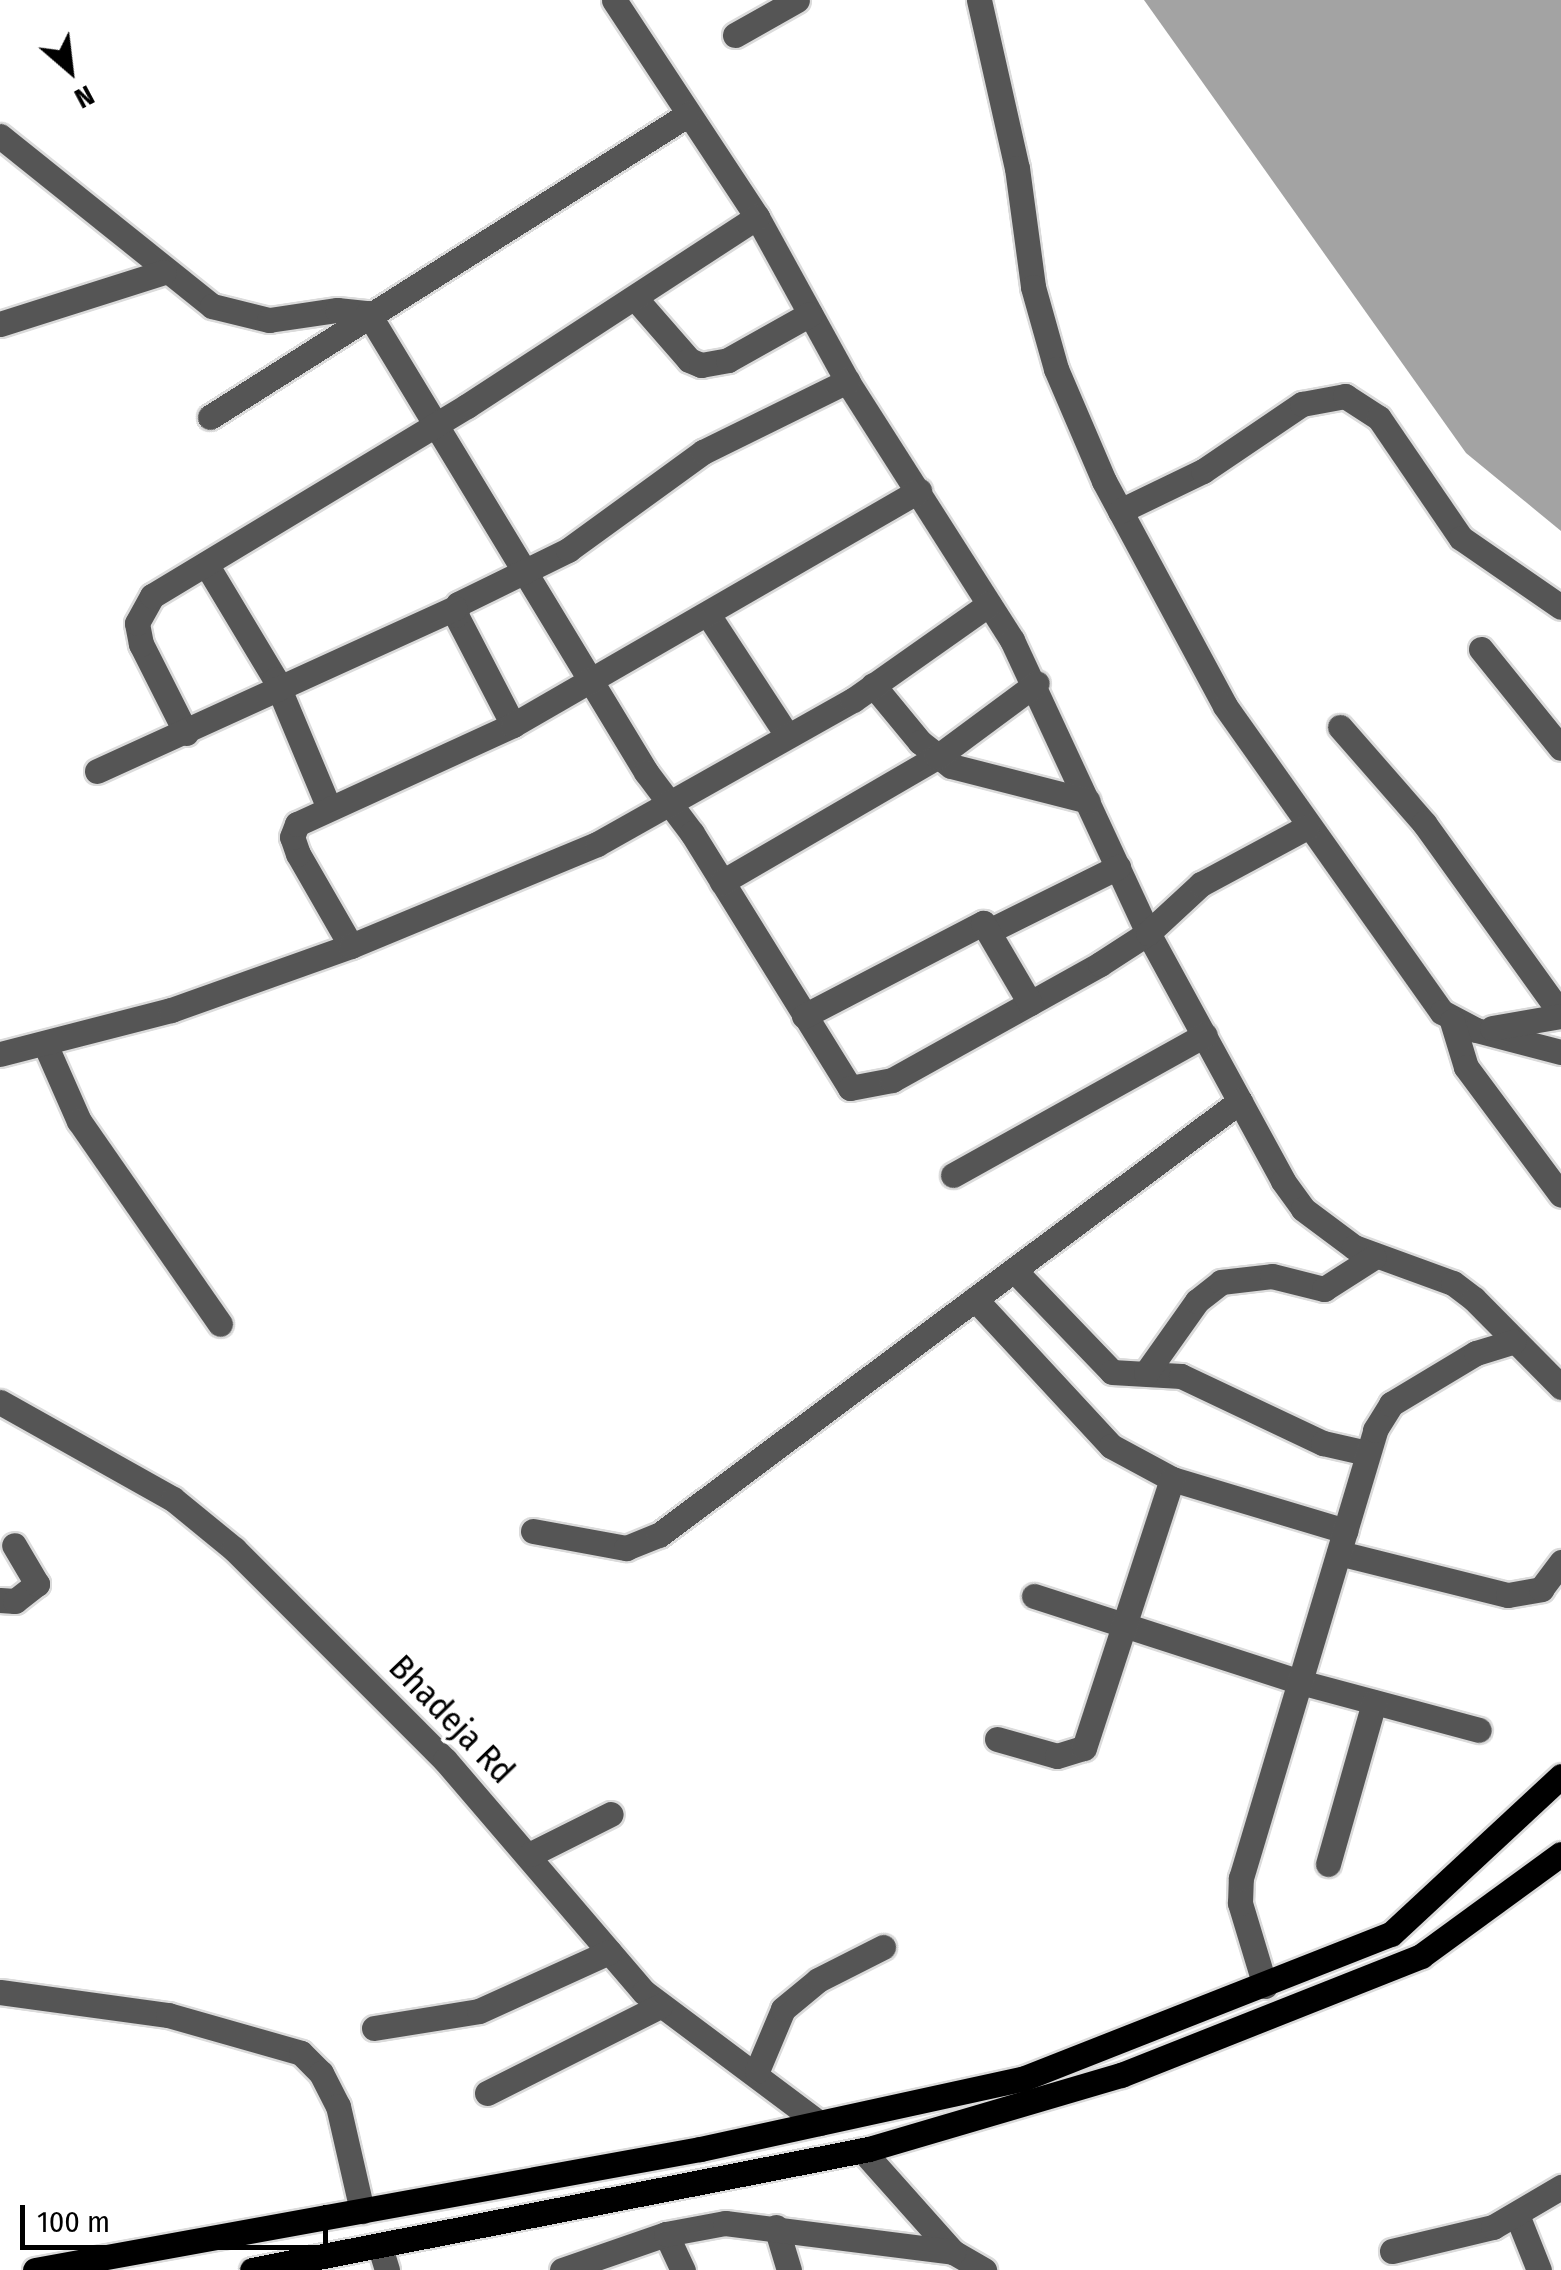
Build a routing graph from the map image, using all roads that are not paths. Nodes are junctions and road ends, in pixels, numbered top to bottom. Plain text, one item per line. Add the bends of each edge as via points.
1 (614, 0) edge
2 (797, 0) edge
3 (980, 0) edge
4 (735, 35) dead end
5 (687, 115) junction
6 (0, 136) edge
7 (757, 218) junction
8 (164, 272) junction
9 (635, 298) junction
10 (368, 314) junction
11 (810, 314) junction
12 (0, 324) edge
13 (847, 381) junction
14 (210, 417) dead end
15 (437, 424) junction
16 (918, 491) junction
17 (1120, 511) junction
18 (206, 564) junction
19 (524, 567) junction
20 (989, 604) junction
21 (455, 608) junction
22 (1561, 608) edge
23 (709, 616) junction
24 (1482, 649) dead end
25 (592, 682) junction
26 (1036, 683) junction
27 (873, 685) junction
28 (281, 692) junction
29 (514, 725) junction
30 (1340, 727) dead end
31 (186, 733) junction
32 (786, 735) junction
33 (1561, 748) edge
34 (937, 757) junction
35 (98, 772) dead end
36 (1088, 802) junction
37 (672, 804) junction
38 (329, 808) junction
39 (1306, 826) junction
40 (1118, 867) junction
41 (722, 882) junction
42 (990, 930) junction
43 (1148, 933) junction
44 (351, 946) junction
45 (1030, 1002) junction
46 (1561, 1015) edge
47 (804, 1016) junction
48 (1464, 1026) junction
49 (1205, 1035) junction
50 (46, 1044) junction
51 (1561, 1052) edge
52 (0, 1054) edge
53 (1240, 1101) junction
54 (954, 1176) dead end
55 (1561, 1195) edge
56 (1374, 1257) junction
57 (1014, 1270) junction
58 (975, 1299) junction
59 (220, 1324) dead end
60 (1513, 1342) junction
61 (1146, 1373) junction
62 (1561, 1387) edge
63 (0, 1402) edge
64 (1367, 1452) junction
65 (1172, 1479) junction
66 (534, 1531) dead end
67 (1342, 1542) junction
68 (14, 1546) dead end
69 (1561, 1562) edge
70 (1034, 1596) dead end
71 (0, 1600) edge
72 (1126, 1626) junction
73 (1300, 1682) junction
74 (1374, 1702) junction
75 (1480, 1730) dead end
76 (998, 1739) dead end
77 (1558, 1786) edge
78 (610, 1814) dead end
79 (532, 1854) junction
80 (1561, 1854) edge
81 (1328, 1864) dead end
82 (883, 1947) dead end
83 (609, 1952) junction
84 (1266, 1986) junction
85 (0, 1992) edge
86 (660, 2006) junction
87 (374, 2028) dead end
88 (757, 2070) junction
89 (487, 2093) dead end
90 (819, 2123) junction
91 (862, 2150) junction
92 (1561, 2186) edge
93 (362, 2210) junction
94 (1516, 2214) junction
95 (776, 2226) junction
96 (666, 2234) junction
97 (1392, 2251) dead end
98 (939, 2257) edge
99 (384, 2259) edge
100 (600, 2263) edge
101 (35, 2270) edge
102 (252, 2270) edge
103 (562, 2270) edge
104 (683, 2270) edge
105 (789, 2270) edge
106 (984, 2270) edge
107 (1539, 2270) edge

1 - 5 street
2 - 4 street
3 - 17 street via 1046,337
5 - 7 street
5 - 10 street
6 - 8 street
7 - 9 street
7 - 11 street
8 - 10 street via 192,296 244,316
8 - 12 street
9 - 11 street via 688,360 711,366
9 - 15 street
10 - 14 street
10 - 15 street
11 - 13 street
13 - 16 street
13 - 19 street via 703,452 568,550
15 - 18 street
15 - 19 street
16 - 20 street
16 - 23 street
17 - 22 street via 1202,471 1302,404 1345,396 1379,418 1461,538
17 - 39 street via 1225,706
18 - 28 street
18 - 31 street via 152,596 137,623 149,666
19 - 21 street
19 - 25 street
20 - 26 street
20 - 27 street
21 - 28 street
21 - 29 street
23 - 25 street
23 - 32 street
24 - 33 street
25 - 29 street
25 - 37 street
26 - 34 street
26 - 36 street
27 - 32 street
27 - 34 street
28 - 31 street
28 - 38 street
29 - 38 street
30 - 46 street via 1412,808
31 - 35 street
32 - 37 street
34 - 36 street
34 - 41 street
36 - 40 street
37 - 41 street
37 - 44 street via 597,844
38 - 44 street via 297,824 292,837
39 - 43 street via 1201,884
39 - 48 street
40 - 42 street
40 - 43 street
41 - 47 street
42 - 45 street
42 - 47 street via 983,923 972,927
43 - 45 street
43 - 49 street
44 - 50 street via 171,1010
45 - 47 street via 860,1091 840,1076
46 - 48 street
48 - 51 street
48 - 55 street via 1466,1067
49 - 53 street
49 - 54 street
50 - 52 street
50 - 59 street via 79,1121
53 - 56 street via 1303,1208
53 - 57 street
56 - 60 street via 1453,1283
56 - 61 street via 1324,1289 1272,1276 1221,1282 1197,1300
57 - 58 street
57 - 61 street via 1112,1372
58 - 65 street via 1095,1434
58 - 66 street via 647,1542 626,1548
60 - 62 street
60 - 64 street via 1476,1353 1391,1404
61 - 64 street via 1181,1376 1323,1444
63 - 79 street, Bhadeja Rd via 172,1499 234,1550
64 - 67 street
65 - 67 street
65 - 72 street
67 - 69 street via 1508,1595 1540,1589
67 - 73 street
68 - 71 street via 37,1584 15,1601
70 - 72 street
72 - 73 street
72 - 76 street via 1084,1748 1057,1756
73 - 74 street
73 - 84 street via 1238,1894
74 - 75 street
74 - 81 street
77 - 84 main road via 1392,1934
78 - 79 street
79 - 83 street, Bhadeja Rd
80 - 91 main road via 1421,1956 1121,2075
82 - 88 street via 818,1980 784,2008
83 - 86 street, Bhadeja Rd
83 - 87 street via 479,2010
84 - 90 main road via 1022,2078
85 - 93 street via 168,2015 300,2053 321,2073 338,2106
86 - 88 street, Bhadeja Rd
86 - 89 street
88 - 90 street, Bhadeja Rd
90 - 93 main road
91 - 98 street
91 - 99 main road
92 - 94 street
93 - 101 main road
94 - 97 street via 1493,2228
94 - 107 street
95 - 96 street via 724,2223
95 - 98 street
95 - 105 street
96 - 100 street
96 - 104 street
98 - 106 street
99 - 102 main road
100 - 103 street

